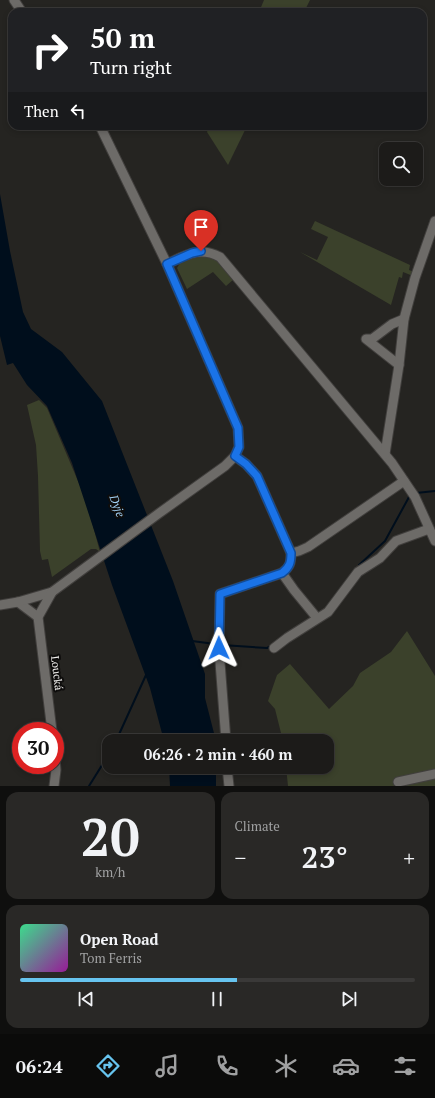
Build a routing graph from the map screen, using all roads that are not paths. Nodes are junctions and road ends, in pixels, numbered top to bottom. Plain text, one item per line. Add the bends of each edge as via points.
1 (102, 130) edge
2 (435, 221) edge
3 (167, 264) junction
4 (404, 318) junction
5 (399, 365) junction
6 (384, 454) junction
7 (235, 456) junction
8 (404, 481) junction
9 (429, 529) junction
10 (435, 541) edge
11 (291, 553) junction
12 (282, 573) junction
13 (52, 592) junction
14 (18, 602) junction
15 (0, 604) edge
16 (38, 617) junction
17 (317, 618) junction
18 (274, 648) dead end
19 (51, 722) edge
20 (225, 734) edge
21 (56, 774) edge
22 (228, 774) edge
23 (435, 774) edge
24 (398, 782) dead end
25 (54, 786) edge
26 (230, 786) edge

1 - 3 street
2 - 4 street via 414,278
3 - 6 street via 201,251 220,257
3 - 7 street via 238,428 239,447
4 - 5 street
4 - 5 street via 372,339 366,339
5 - 6 street
6 - 8 street
7 - 11 street via 257,476
7 - 13 street via 225,466
8 - 9 street
8 - 11 street via 308,547
9 - 10 street
9 - 17 street via 396,541 380,558 358,572 328,612
11 - 12 street via 289,567
12 - 17 street
12 - 20 street via 220,594 219,646
13 - 14 street
13 - 16 street
14 - 15 street
14 - 16 street
16 - 19 street, Loucká
17 - 18 street
21 - 25 street
22 - 26 street
23 - 24 street

